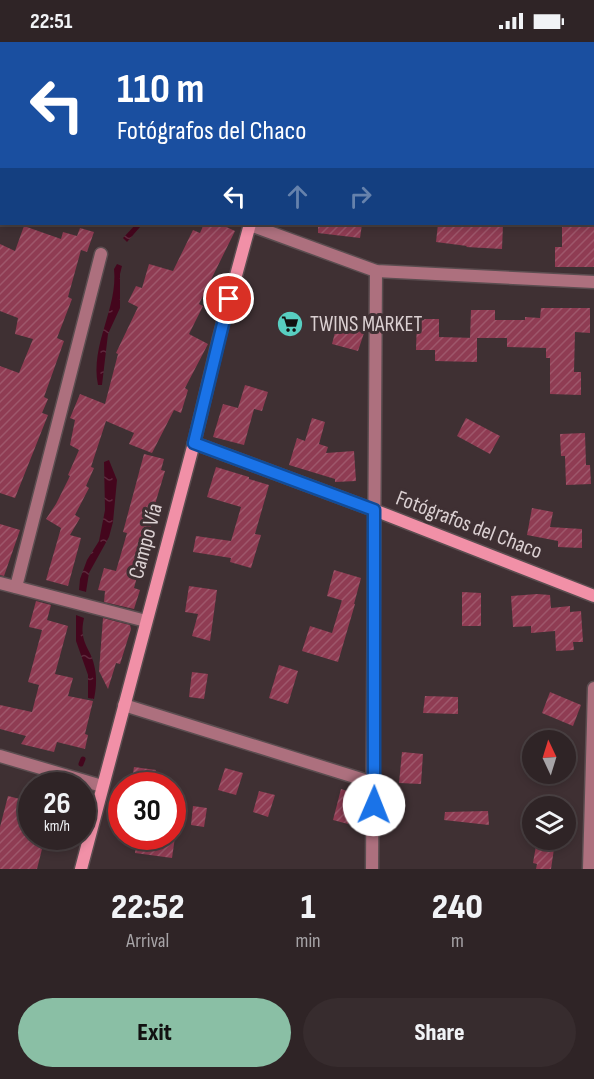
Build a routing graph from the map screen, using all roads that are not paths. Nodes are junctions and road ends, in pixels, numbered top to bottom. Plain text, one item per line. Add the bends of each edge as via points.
1 (250, 225) edge
2 (253, 225) edge
3 (101, 255) dead end
4 (376, 271) junction
5 (594, 282) edge
6 (194, 443) junction
7 (374, 510) junction
8 (0, 583) edge
9 (16, 587) junction
10 (594, 596) edge
11 (146, 621) junction
12 (594, 688) edge
13 (124, 705) junction
14 (0, 756) edge
15 (374, 783) junction
16 (102, 786) junction
17 (81, 869) edge
18 (372, 869) edge
19 (590, 869) edge

1 - 6 street, Campo Vía
2 - 4 street
3 - 9 street
4 - 5 street
4 - 7 street
6 - 7 street, Fotógrafos del Chaco
6 - 11 street, Campo Vía
7 - 10 street, Fotógrafos del Chaco
7 - 15 street
8 - 9 street
9 - 11 street
11 - 13 street, Campo Vía
12 - 19 street
13 - 15 street
13 - 16 street, Campo Vía
14 - 16 street
15 - 18 street
16 - 17 street, Campo Vía

